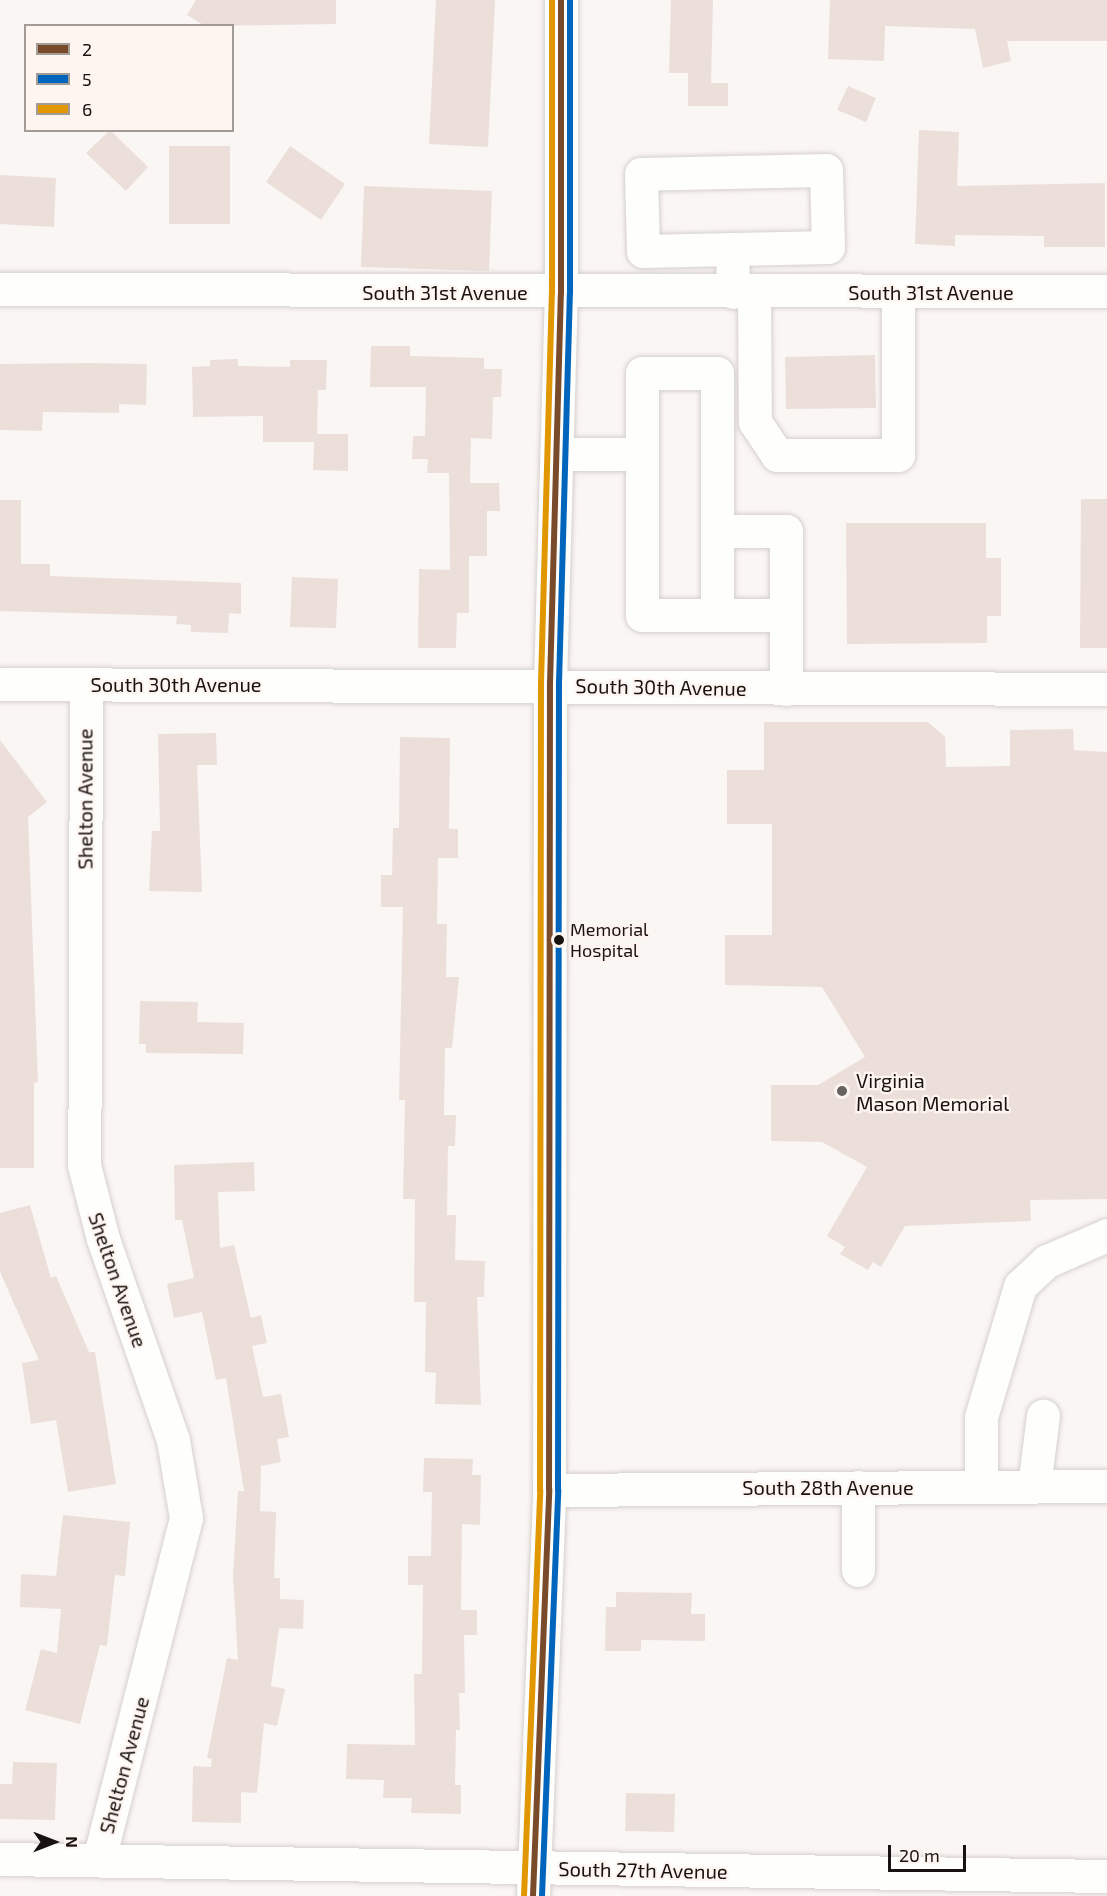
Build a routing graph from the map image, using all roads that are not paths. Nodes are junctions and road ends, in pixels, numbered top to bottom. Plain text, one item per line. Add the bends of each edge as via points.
1 (561, 0) edge
2 (732, 249) junction
3 (0, 289) edge
4 (1107, 291) edge
5 (744, 292) junction
6 (898, 292) junction
7 (561, 293) junction
8 (556, 454) junction
9 (642, 454) junction
10 (717, 531) junction
11 (717, 615) junction
12 (786, 615) junction
13 (550, 683) junction
14 (0, 684) edge
15 (86, 684) junction
16 (786, 689) junction
17 (1107, 689) edge
18 (1107, 1235) edge
19 (1043, 1416) dead end
20 (981, 1486) junction
21 (1034, 1486) junction
22 (1107, 1486) edge
23 (858, 1487) junction
24 (549, 1490) junction
25 (858, 1570) dead end
26 (0, 1859) edge
27 (99, 1859) junction
28 (1107, 1876) edge
29 (533, 1882) edge

1 - 7 street
2 - 2 street via 642,251 641,174 826,170 828,247
2 - 5 street
3 - 7 street, South 31st Avenue
4 - 6 street, South 31st Avenue
5 - 6 street, South 31st Avenue
5 - 6 street via 755,422 777,455 898,455
5 - 7 street, South 31st Avenue
7 - 8 street
8 - 9 street
8 - 13 street
9 - 10 street via 642,373 717,373
9 - 11 street via 642,615
10 - 11 street
10 - 12 street via 786,531
11 - 12 street
12 - 16 street
13 - 15 street, South 30th Avenue
13 - 16 street, South 30th Avenue via 602,690
13 - 24 street
14 - 15 street, South 30th Avenue
15 - 27 street, Shelton Avenue via 84,1165 103,1239 173,1440 186,1518
16 - 17 street, South 30th Avenue
18 - 20 street via 1047,1261 1020,1286 981,1417
19 - 21 street
20 - 21 street, South 28th Avenue
20 - 23 street, South 28th Avenue
21 - 22 street, South 28th Avenue
23 - 24 street, South 28th Avenue
23 - 25 street
24 - 29 street
26 - 27 street, South 27th Avenue
27 - 29 street, South 27th Avenue
28 - 29 street, South 27th Avenue

